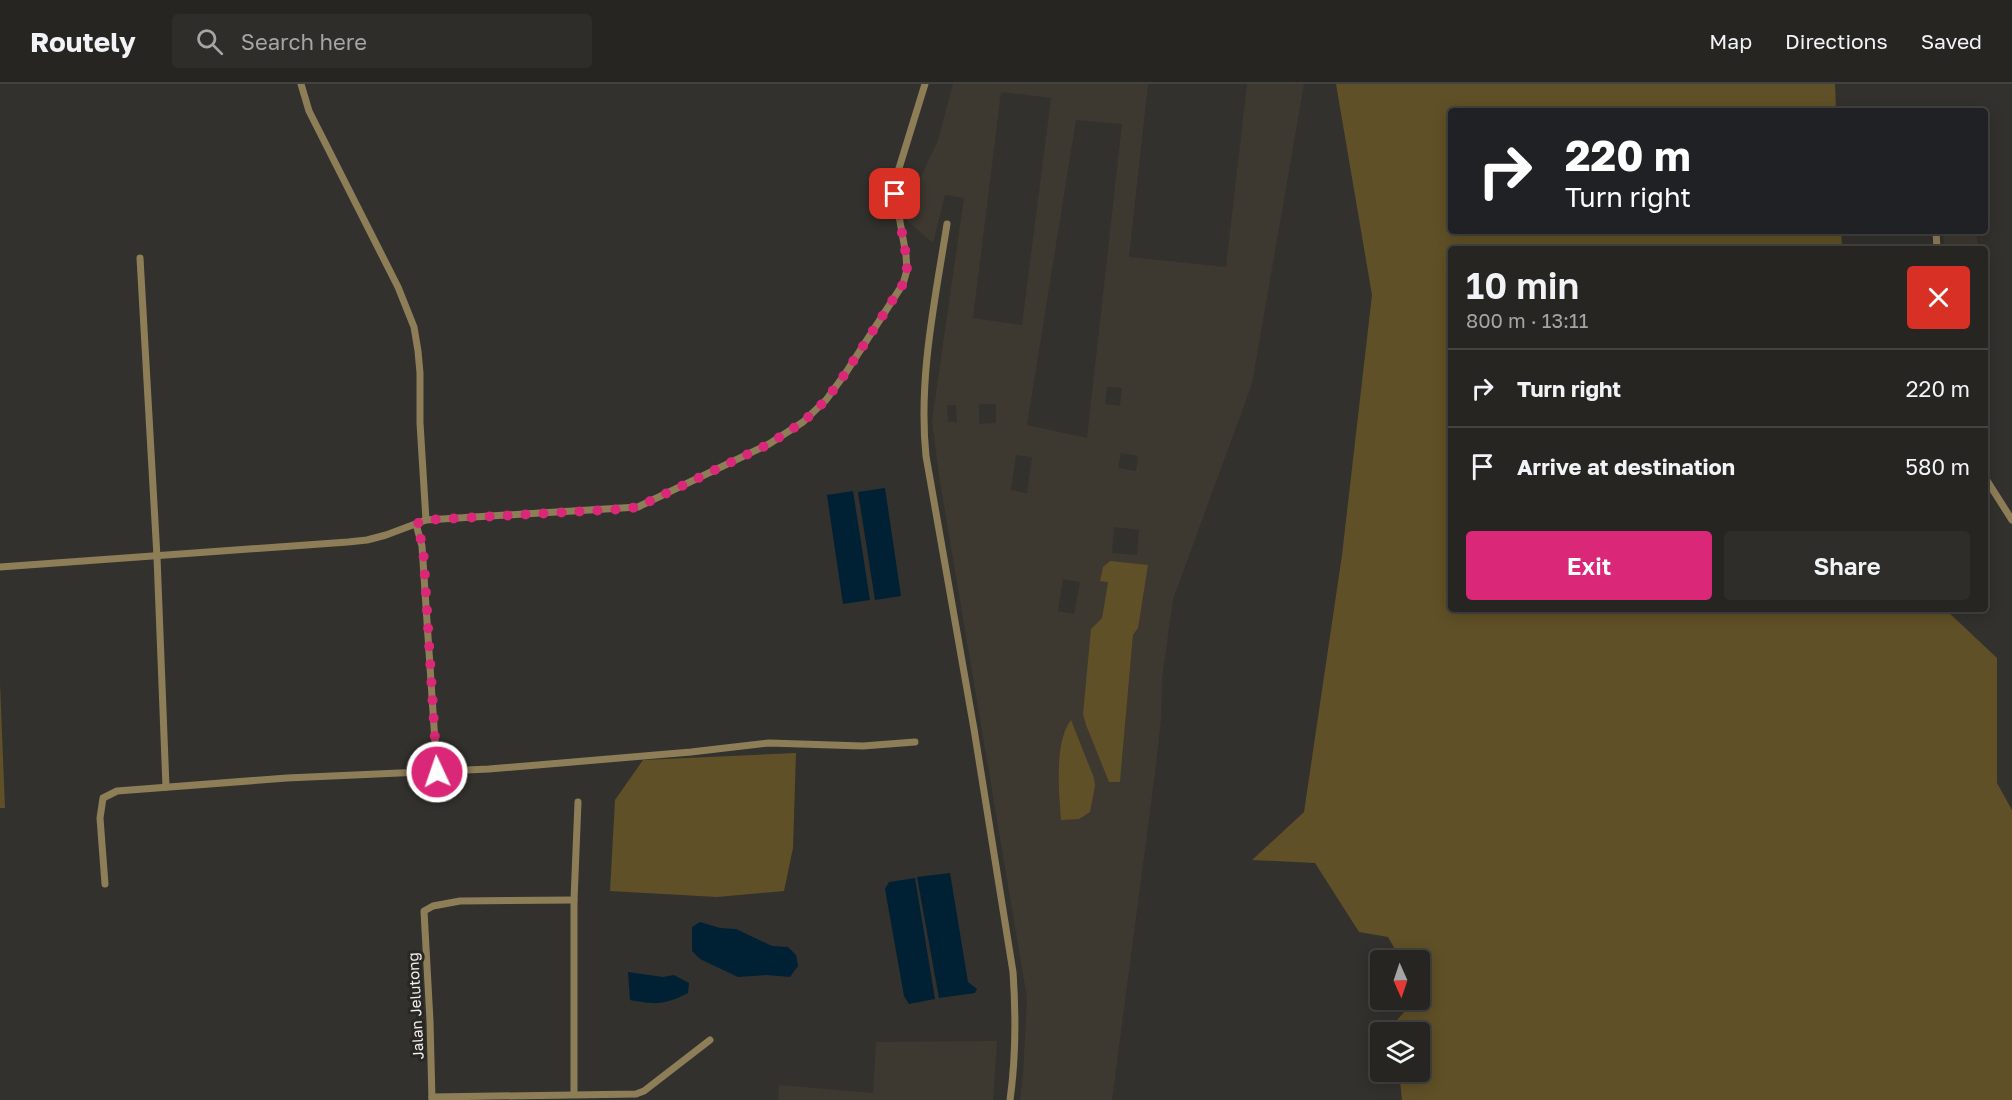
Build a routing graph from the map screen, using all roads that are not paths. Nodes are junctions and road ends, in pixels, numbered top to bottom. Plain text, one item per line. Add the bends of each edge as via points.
1 (301, 84) edge
2 (925, 84) edge
3 (947, 224) dead end
4 (140, 258) dead end
5 (1988, 482) edge
6 (426, 520) junction
7 (2012, 520) edge
8 (416, 524) junction
9 (156, 557) junction
10 (0, 567) edge
11 (915, 742) dead end
12 (437, 772) junction
13 (166, 786) junction
14 (578, 802) dead end
15 (105, 884) dead end
16 (574, 900) junction
17 (710, 1040) dead end
18 (574, 1094) junction
19 (432, 1099) edge
20 (1010, 1100) edge

1 - 6 street via 309,111 398,287 414,327
2 - 6 street via 896,178 907,270 903,284 845,374 803,422 769,444 638,507
3 - 20 street via 927,369 923,432 1013,972 1015,1046
4 - 9 street
5 - 7 street
6 - 8 street
8 - 9 street via 367,540
8 - 12 street via 423,546
9 - 10 street
9 - 13 street
11 - 12 street via 863,746 769,743
12 - 13 street
13 - 15 street via 117,791 103,798 100,819
14 - 16 street
16 - 18 street
16 - 19 street, Jalan Jelutong via 460,901 424,910
17 - 18 street via 644,1091 628,1095
18 - 19 street

